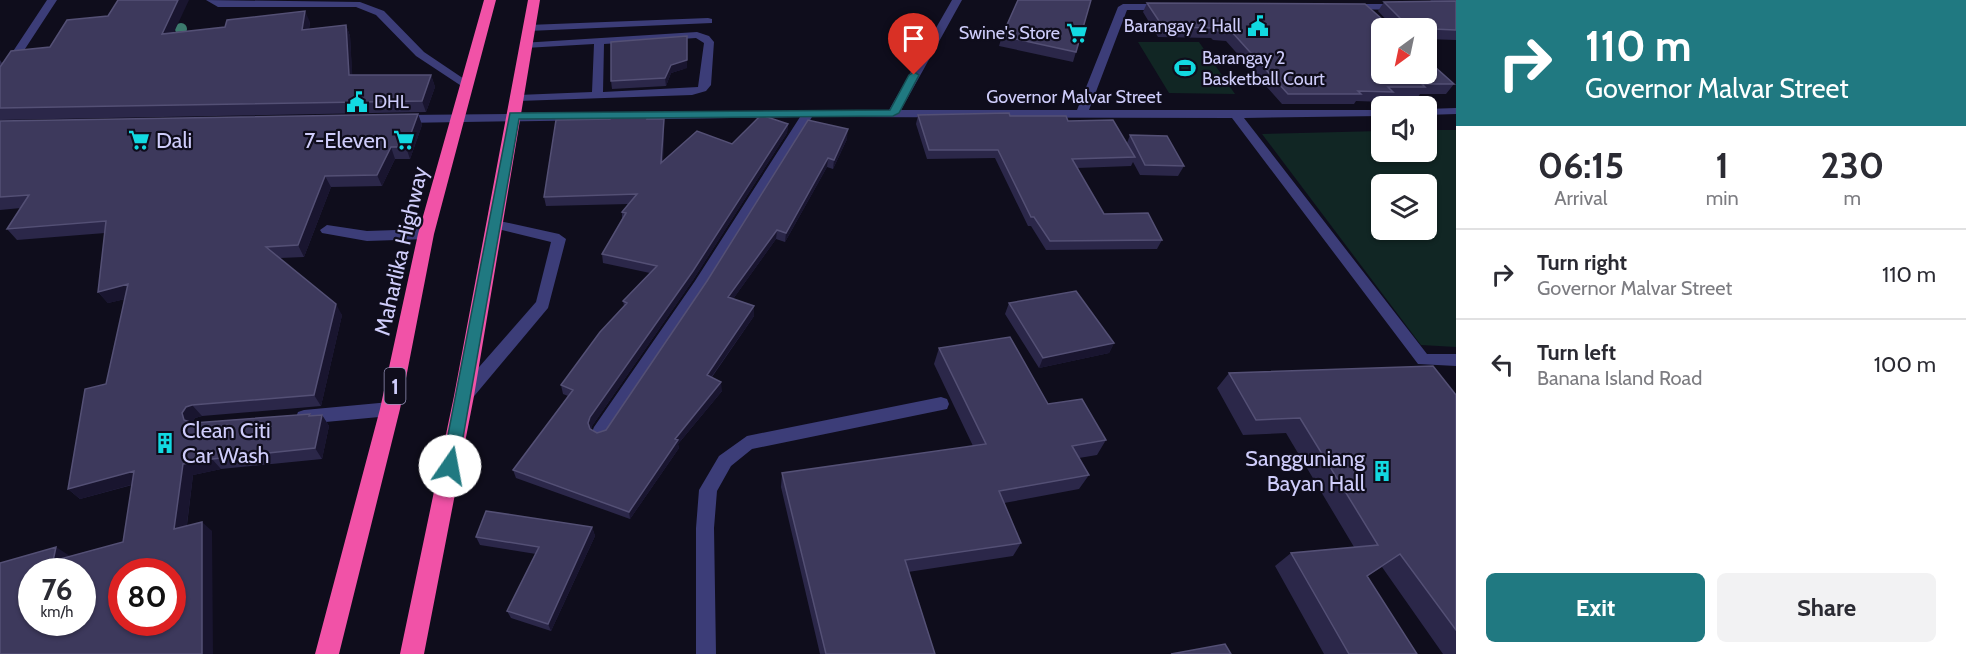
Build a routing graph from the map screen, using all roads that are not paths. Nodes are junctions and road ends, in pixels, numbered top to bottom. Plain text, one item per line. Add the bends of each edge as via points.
1 (52, 0) edge
2 (211, 0) edge
3 (490, 0) edge
4 (534, 0) edge
5 (957, 0) edge
6 (291, 2) edge
7 (358, 2) edge
8 (1377, 3) edge
9 (1124, 4) edge
10 (1171, 7) edge
11 (1341, 7) edge
12 (1414, 7) edge
13 (708, 21) dead end
14 (528, 28) junction
15 (599, 42) junction
16 (525, 45) junction
17 (0, 79) edge
18 (467, 85) junction
19 (597, 96) junction
20 (516, 107) junction
21 (1456, 111) edge
22 (1437, 112) edge
23 (893, 113) junction
24 (1371, 113) edge
25 (807, 114) junction
26 (1081, 115) junction
27 (1236, 116) junction
28 (459, 118) junction
29 (389, 119) edge
30 (495, 224) junction
31 (327, 230) dead end
32 (426, 234) junction
33 (1456, 360) edge
34 (464, 396) junction
35 (941, 404) dead end
36 (390, 409) junction
37 (284, 418) edge
38 (600, 432) edge
39 (327, 654) edge
40 (412, 654) edge
41 (706, 654) edge

1 - 17 street
2 - 6 street via 218,4
3 - 18 highway, Maharlika Highway / 1
4 - 14 highway
5 - 23 street
6 - 7 street
7 - 18 street via 380,13 420,54
8 - 11 street
8 - 12 street
9 - 10 street
9 - 26 street
13 - 14 street
14 - 16 highway
15 - 16 street
15 - 19 street
15 - 19 street via 697,35 709,42 702,89
16 - 20 highway
18 - 28 highway, Maharlika Highway / 1
19 - 20 street
20 - 25 street, Governor Malvar Street
20 - 28 street
20 - 30 highway
21 - 22 street
23 - 25 street, Governor Malvar Street
23 - 26 street, Governor Malvar Street
24 - 27 street, Governor Malvar Street
25 - 38 street via 700,285
26 - 27 street, Governor Malvar Street
27 - 33 street via 1423,360
28 - 29 street
28 - 32 highway, Maharlika Highway / 1
30 - 34 highway
30 - 34 street via 559,240 543,304
31 - 32 street via 367,236
32 - 36 highway, Maharlika Highway / 1
34 - 40 highway
35 - 41 street via 747,443 726,461 708,490
36 - 37 street
36 - 39 highway, Maharlika Highway / 1

